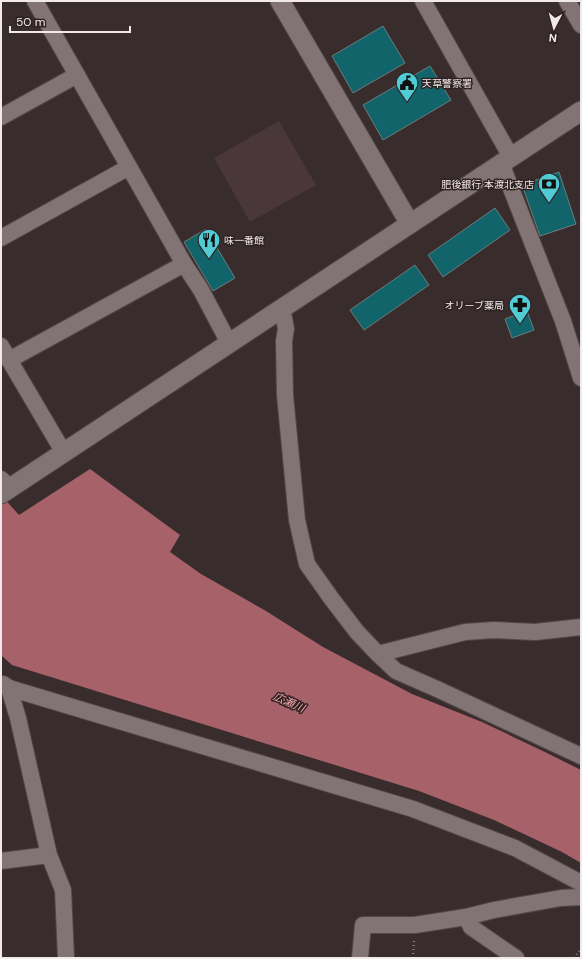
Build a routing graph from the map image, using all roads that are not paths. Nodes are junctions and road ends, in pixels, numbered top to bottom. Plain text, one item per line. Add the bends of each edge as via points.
1 (35, 1) edge
2 (280, 1) edge
3 (423, 1) edge
4 (567, 1) edge
5 (581, 26) edge
6 (77, 75) junction
7 (581, 111) edge
8 (1, 117) edge
9 (506, 160) junction
10 (129, 167) junction
11 (410, 224) junction
12 (1, 238) edge
13 (184, 264) junction
14 (281, 309) junction
15 (229, 343) junction
16 (5, 353) edge
17 (581, 378) edge
18 (64, 452) junction
19 (4, 488) edge
20 (581, 627) edge
21 (378, 654) junction
22 (5, 685) edge
23 (581, 756) edge
24 (49, 855) junction
25 (1, 861) edge
26 (581, 883) edge
27 (581, 897) edge
28 (466, 917) junction
29 (66, 958) edge
30 (360, 958) edge
31 (516, 958) edge

1 - 6 street
2 - 11 street
3 - 9 street
4 - 5 street
6 - 8 street
6 - 10 street
7 - 9 street
9 - 11 street
9 - 17 street
10 - 12 street
10 - 13 street
11 - 14 street
13 - 15 street
13 - 16 street
14 - 15 street
14 - 21 street via 286,329 285,395 297,520 307,564 357,632
15 - 18 street
16 - 18 street
18 - 19 street
20 - 21 street via 535,632 465,632
21 - 23 street via 396,671
22 - 24 street via 18,718
22 - 26 street via 414,809 514,848
24 - 25 street
24 - 29 street via 63,890
27 - 28 street via 546,900
28 - 30 street via 415,925 363,925
28 - 31 street via 471,927

